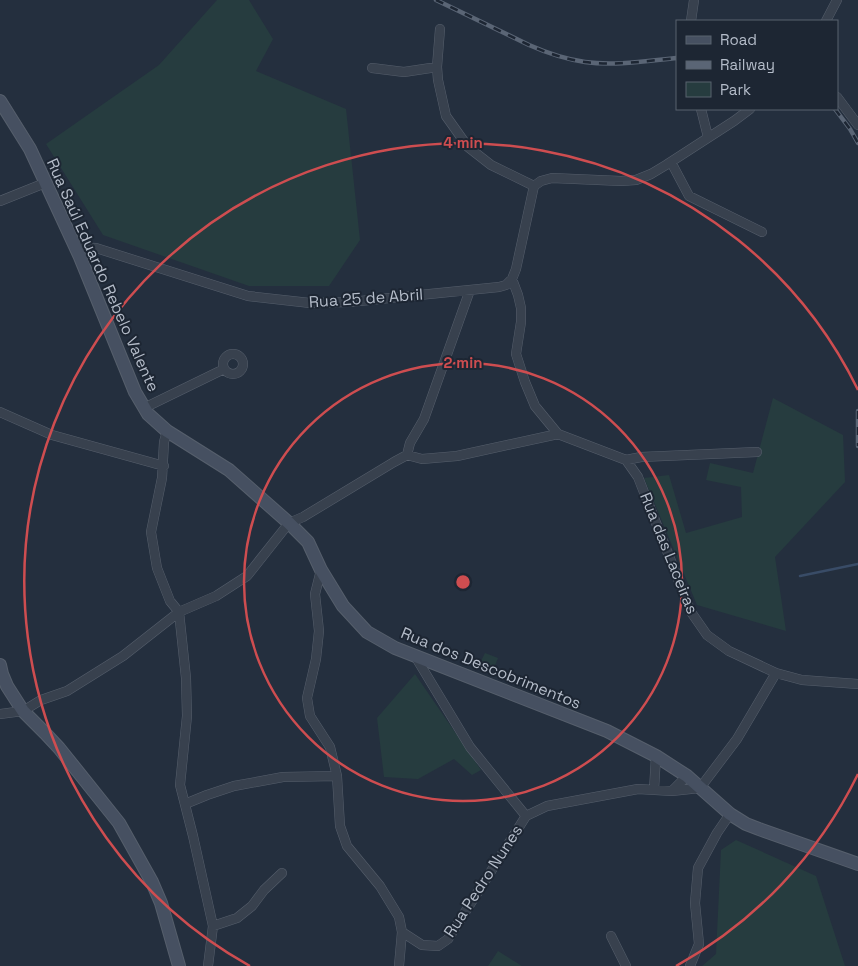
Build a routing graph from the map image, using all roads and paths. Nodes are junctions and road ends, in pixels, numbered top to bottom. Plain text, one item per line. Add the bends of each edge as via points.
1 (694, 0) edge
2 (837, 0) edge
3 (691, 20) edge
4 (827, 20) edge
5 (440, 29) dead end
6 (437, 67) junction
7 (372, 68) dead end
8 (838, 98) edge
9 (0, 102) edge
10 (701, 110) edge
11 (749, 110) edge
12 (858, 125) edge
13 (708, 137) junction
14 (671, 162) junction
15 (46, 183) junction
16 (534, 186) junction
17 (0, 201) edge
18 (762, 232) dead end
19 (76, 247) junction
20 (512, 279) junction
21 (470, 290) junction
22 (224, 370) dead end
23 (144, 408) junction
24 (0, 412) edge
25 (167, 431) junction
26 (558, 434) junction
27 (757, 452) dead end
28 (407, 455) junction
29 (626, 460) junction
30 (164, 466) junction
31 (289, 523) junction
32 (320, 570) junction
33 (179, 612) junction
34 (415, 656) junction
35 (0, 665) edge
36 (776, 673) junction
37 (858, 684) edge
38 (23, 711) junction
39 (0, 714) edge
40 (656, 756) junction
41 (337, 776) junction
42 (687, 776) junction
43 (700, 788) junction
44 (654, 790) junction
45 (672, 791) junction
46 (185, 804) junction
47 (730, 814) junction
48 (526, 816) junction
49 (858, 864) edge
50 (282, 873) dead end
51 (213, 926) junction
52 (402, 932) junction
53 (611, 936) dead end
54 (179, 966) edge
55 (208, 966) edge
56 (399, 966) edge
57 (626, 966) edge
58 (690, 966) edge

1 - 3 street
2 - 4 street
5 - 6 street
6 - 7 street via 404,72
6 - 16 street via 446,116 468,147 491,166
8 - 12 street
9 - 15 street, Rua Saúl Eduardo Rebelo Valente via 30,149
10 - 13 street
11 - 13 street
13 - 14 street
14 - 16 street via 636,180 552,178
14 - 18 street via 689,196
15 - 17 street
15 - 19 street, Rua Saúl Eduardo Rebelo Valente
16 - 20 street
19 - 21 street, Rua 25 de Abril via 96,248 248,296 310,303
19 - 23 street, Rua Saúl Eduardo Rebelo Valente
20 - 21 street, Rua 25 de Abril via 499,287
20 - 26 street via 521,308 516,354 524,382 535,406
21 - 28 street via 424,419
22 - 23 street
23 - 25 street, Rua Saúl Eduardo Rebelo Valente
24 - 30 street via 52,435
25 - 30 street
25 - 31 street, Rua dos Descobrimentos via 229,470
26 - 28 street via 457,456 422,459
26 - 29 street
27 - 29 street
28 - 31 street
29 - 36 street, Rua das Laceiras via 638,476 691,612 707,635 729,652
30 - 33 street via 151,532 157,568 170,601
31 - 32 street, Rua dos Descobrimentos via 308,542
31 - 33 street via 247,576 216,596
32 - 34 street, Rua dos Descobrimentos via 343,606 367,632
32 - 41 street via 315,594 319,631 307,698 310,716 330,748
33 - 38 street via 123,656 67,691 41,700
33 - 46 street via 186,678 187,716 180,785
34 - 40 street, Rua dos Descobrimentos via 607,731
34 - 48 street via 470,747
35 - 38 street via 7,686
36 - 37 street, Rua das Laceiras via 802,680
36 - 43 street via 737,738
38 - 39 street
38 - 54 street via 59,748 119,823 161,903
40 - 42 street, Rua dos Descobrimentos
40 - 44 street
41 - 46 street via 284,777 234,786
41 - 52 street via 340,826 347,846 380,886 399,917
42 - 43 street, Rua dos Descobrimentos
42 - 45 street
43 - 45 street, Rua Pedro Nunes
43 - 47 street, Rua dos Descobrimentos
44 - 45 street, Rua Pedro Nunes
44 - 48 street, Rua Pedro Nunes via 638,789 547,806
46 - 51 street
47 - 49 street, Rua dos Descobrimentos via 746,824
47 - 58 street via 698,868 695,903 699,944
48 - 52 street, Rua Pedro Nunes via 448,939 438,946 422,945
50 - 51 street via 237,918
51 - 55 street
52 - 56 street
53 - 57 street

